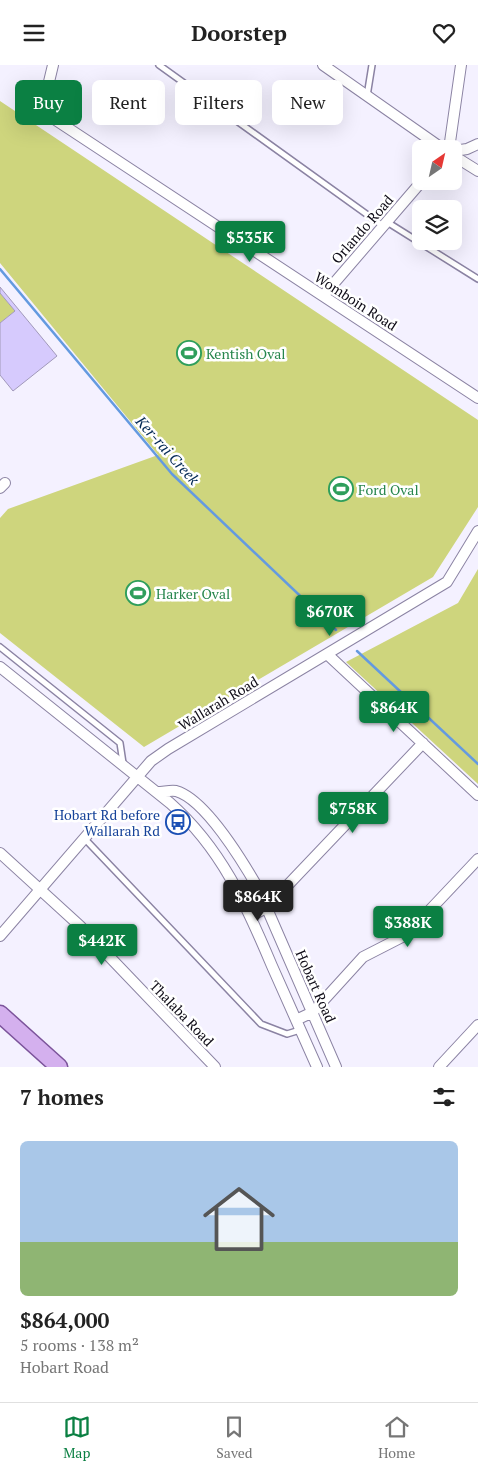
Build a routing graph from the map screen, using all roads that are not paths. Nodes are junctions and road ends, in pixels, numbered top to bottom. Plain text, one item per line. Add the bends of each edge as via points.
1 (53, 65) edge
2 (159, 65) edge
3 (323, 65) edge
4 (372, 65) edge
5 (461, 65) edge
6 (367, 97) junction
7 (430, 140) edge
8 (450, 140) edge
9 (478, 144) edge
10 (462, 150) edge
11 (462, 161) edge
12 (478, 171) edge
13 (414, 190) edge
14 (385, 224) junction
15 (478, 279) edge
16 (323, 296) junction
17 (478, 398) edge
18 (478, 531) edge
19 (0, 647) edge
20 (327, 654) junction
21 (0, 667) edge
22 (423, 743) junction
23 (123, 765) junction
24 (137, 776) junction
25 (157, 792) junction
26 (478, 795) edge
27 (84, 838) junction
28 (0, 853) edge
29 (478, 859) edge
30 (40, 889) junction
31 (266, 908) junction
32 (251, 916) junction
33 (0, 936) edge
34 (313, 1012) junction
35 (0, 1014) edge
36 (298, 1025) junction
37 (478, 1025) edge
38 (0, 1029) edge
39 (442, 1066) edge
40 (43, 1067) edge
41 (59, 1067) edge
42 (215, 1067) edge
43 (317, 1067) edge
44 (336, 1067) edge

1 - 16 street, Womboin Road via 42,111
2 - 14 lane
3 - 6 street
4 - 6 lane
5 - 8 street
6 - 7 street
9 - 10 street
11 - 12 street
13 - 14 street, Orlando Road
14 - 15 lane
14 - 16 street, Orlando Road
16 - 17 street, Womboin Road
18 - 20 street, Wallarah Road via 446,582
19 - 23 lane via 120,743
20 - 22 street
20 - 24 street, Wallarah Road via 168,749
21 - 23 street
22 - 26 street
22 - 31 street
23 - 24 street
24 - 25 street
24 - 27 street, Wallarah Road
25 - 31 street, Hobart Road via 175,791 198,804 245,864
25 - 32 street via 205,839
27 - 30 street, Wallarah Road
27 - 36 lane via 261,1024 287,1034
28 - 30 street, Thalaba Road
29 - 34 street via 411,930 363,957
30 - 33 street, Wallarah Road
30 - 42 street, Thalaba Road via 80,926
31 - 32 street
31 - 34 street, Hobart Road
32 - 36 street
34 - 36 street
34 - 44 street, Hobart Road
35 - 41 main road
36 - 43 street
37 - 39 street
38 - 40 main road

